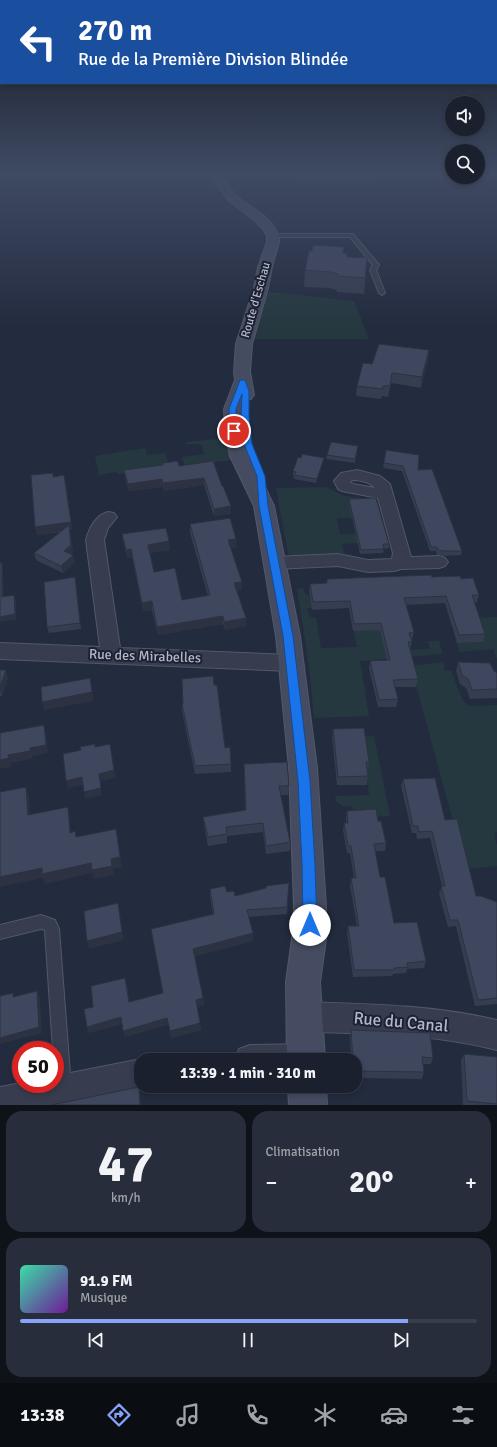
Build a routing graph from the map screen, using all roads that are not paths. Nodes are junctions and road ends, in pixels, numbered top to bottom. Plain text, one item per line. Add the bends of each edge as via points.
1 (264, 224) edge
2 (273, 236) junction
3 (382, 293) dead end
4 (386, 495) dead end
5 (108, 517) dead end
6 (439, 562) dead end
7 (275, 563) junction
8 (399, 563) junction
9 (0, 651) edge
10 (111, 655) junction
11 (291, 663) junction
12 (0, 932) edge
13 (304, 1017) junction
14 (497, 1035) edge
15 (60, 1041) edge
16 (305, 1053) edge
17 (134, 1075) edge
18 (64, 1090) edge
19 (49, 1093) edge
20 (307, 1093) edge
21 (0, 1103) edge
22 (308, 1105) edge

1 - 2 main road
2 - 3 lane via 351,235 376,265 372,270
2 - 7 main road, Route d'Eschau via 261,288 245,339 242,382 232,409 240,456 264,506
4 - 8 street via 402,553
5 - 10 street via 101,525 95,540
6 - 8 street
7 - 8 street via 332,560 362,566
7 - 11 main road, Route d'Eschau
9 - 10 street, Rue des Mirabelles
10 - 11 street, Rue des Mirabelles
11 - 13 main road, Route d'Eschau via 303,775 310,891 310,932 303,982
12 - 15 lane via 41,922 50,925
13 - 14 street, Rue du Canal via 410,1020
13 - 16 main road, Route d'Eschau
17 - 18 street
19 - 21 street
20 - 22 main road, Route d'Eschau

